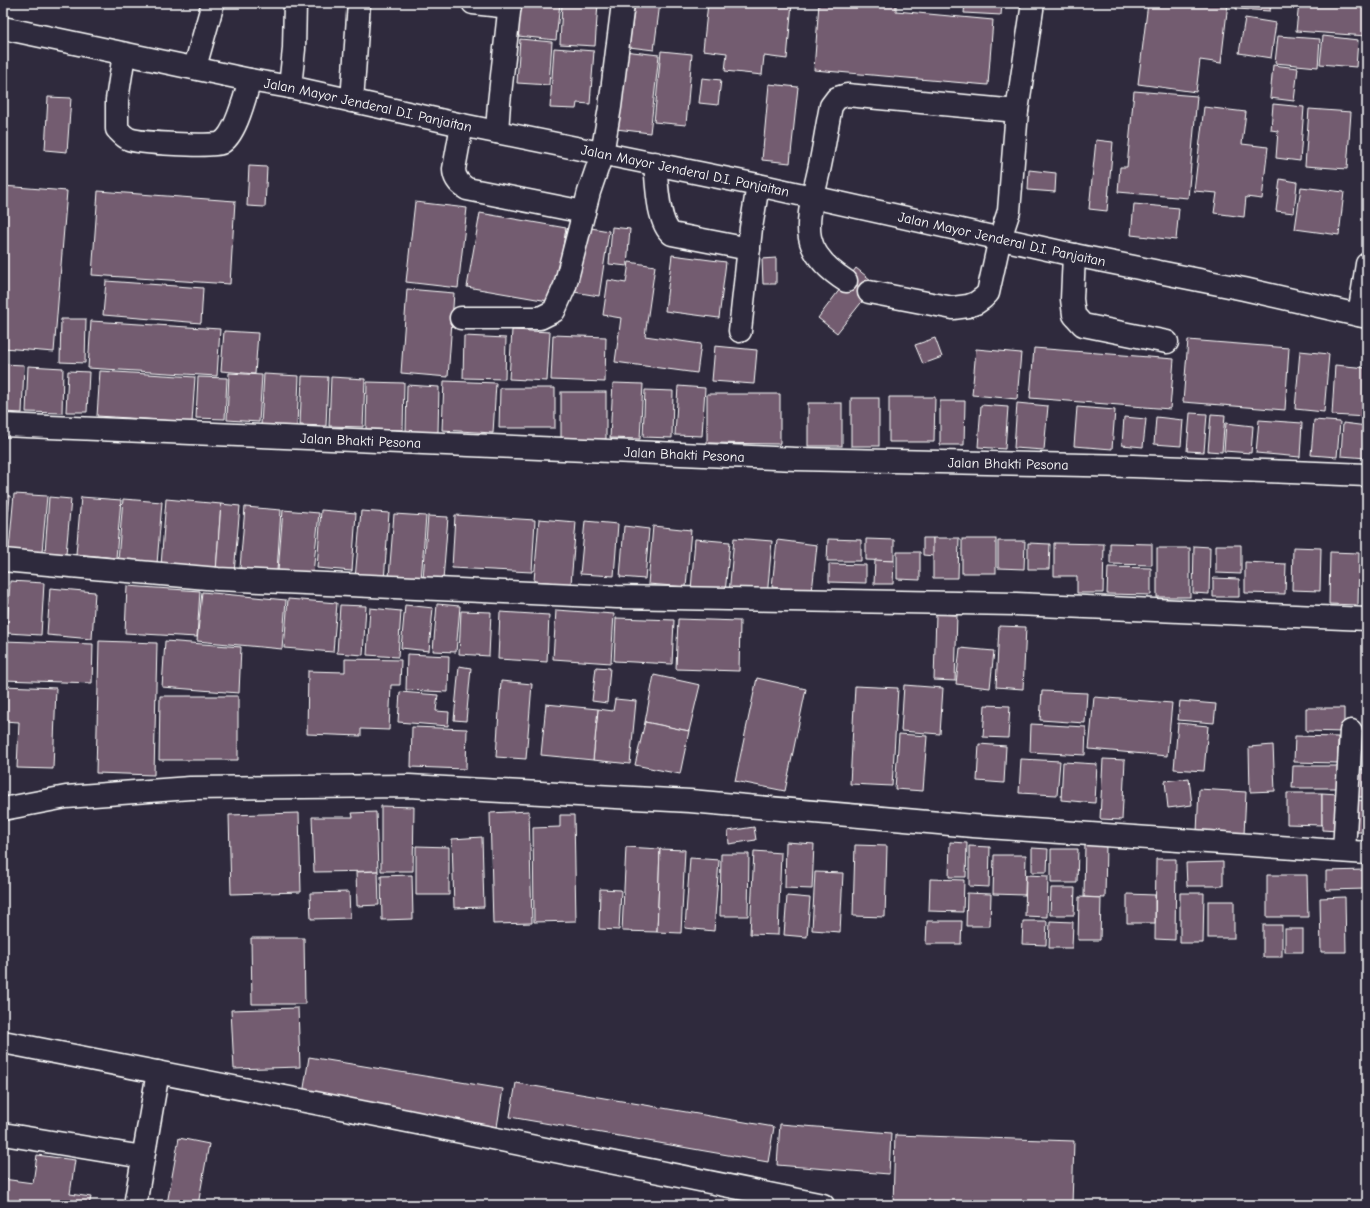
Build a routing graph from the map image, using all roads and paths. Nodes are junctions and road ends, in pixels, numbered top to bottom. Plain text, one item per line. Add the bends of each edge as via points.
1 (213, 3) edge
2 (295, 3) edge
3 (359, 3) edge
4 (473, 3) edge
5 (623, 3) edge
6 (1033, 3) edge
7 (510, 5) edge
8 (3, 28) edge
9 (124, 54) junction
10 (195, 67) junction
11 (250, 80) junction
12 (290, 87) junction
13 (352, 101) junction
14 (1017, 111) junction
15 (462, 125) junction
16 (497, 132) junction
17 (602, 154) junction
18 (655, 163) junction
19 (758, 185) junction
20 (812, 196) junction
21 (584, 212) junction
22 (1000, 238) junction
23 (749, 249) junction
24 (1074, 255) junction
25 (1367, 264) edge
26 (846, 281) dead end
27 (869, 292) dead end
28 (1363, 316) edge
29 (461, 318) dead end
30 (740, 331) dead end
31 (1167, 342) dead end
32 (3, 425) edge
33 (1367, 474) edge
34 (3, 560) edge
35 (1367, 619) edge
36 (1352, 731) dead end
37 (3, 808) edge
38 (1344, 851) junction
39 (1367, 853) edge
40 (3, 1042) edge
41 (158, 1072) junction
42 (3, 1134) edge
43 (143, 1157) junction
44 (134, 1205) edge
45 (823, 1205) edge

1 - 10 main road
2 - 12 main road
3 - 13 main road
4 - 7 main road
5 - 17 main road
6 - 14 main road
7 - 16 main road
8 - 9 main road, Jalan Mayor Jenderal D.I. Panjaitan
9 - 10 main road, Jalan Mayor Jenderal D.I. Panjaitan
9 - 11 main road via 116,100 117,129 129,139 165,144 221,143 230,134 237,120
10 - 11 main road, Jalan Mayor Jenderal D.I. Panjaitan
11 - 12 main road, Jalan Mayor Jenderal D.I. Panjaitan
12 - 13 main road, Jalan Mayor Jenderal D.I. Panjaitan
13 - 15 main road, Jalan Mayor Jenderal D.I. Panjaitan
14 - 20 main road via 847,95 837,98 831,106
14 - 22 main road via 1009,212
15 - 16 main road, Jalan Mayor Jenderal D.I. Panjaitan
15 - 21 main road via 454,169 460,185 467,189
16 - 17 main road, Jalan Mayor Jenderal D.I. Panjaitan
17 - 18 main road, Jalan Mayor Jenderal D.I. Panjaitan
17 - 21 main road
18 - 19 main road, Jalan Mayor Jenderal D.I. Panjaitan
18 - 23 main road via 661,214 668,231 672,234
19 - 20 main road, Jalan Mayor Jenderal D.I. Panjaitan
19 - 23 main road
20 - 22 main road, Jalan Mayor Jenderal D.I. Panjaitan
20 - 26 main road via 808,227 813,248 824,264
21 - 29 main road via 564,286 554,311 540,318
22 - 24 main road, Jalan Mayor Jenderal D.I. Panjaitan
22 - 27 main road via 988,293 976,303 953,308
23 - 30 main road
24 - 28 main road, Jalan Mayor Jenderal D.I. Panjaitan
24 - 31 main road via 1074,315 1083,324
25 - 28 main road
32 - 33 main road, Jalan Bhakti Pesona via 796,459
34 - 35 main road via 218,579 617,597 1016,604
36 - 38 main road
37 - 38 main road via 66,797 190,788 409,786 690,801 973,826
38 - 39 main road
40 - 41 main road
41 - 43 main road
41 - 45 main road
42 - 43 main road
43 - 44 main road

